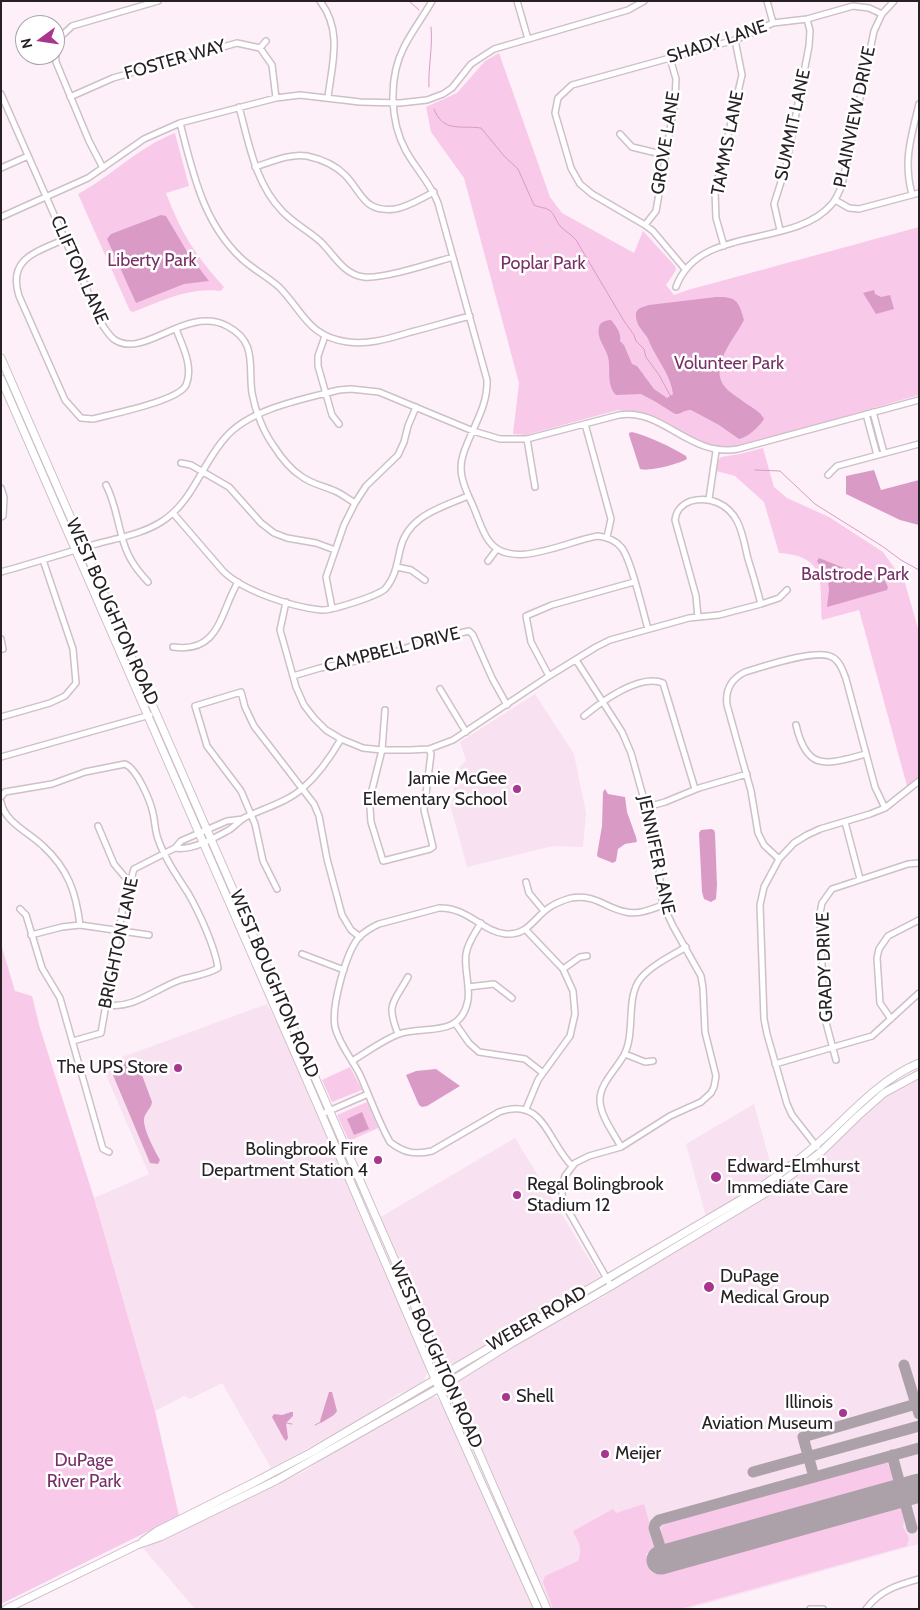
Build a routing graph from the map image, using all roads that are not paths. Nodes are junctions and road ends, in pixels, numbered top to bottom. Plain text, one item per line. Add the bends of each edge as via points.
1 (158, 1) edge
2 (320, 1) edge
3 (432, 1) edge
4 (517, 1) edge
5 (644, 1) edge
6 (767, 1) edge
7 (894, 1) edge
8 (882, 14) junction
9 (807, 19) junction
10 (773, 23) junction
11 (65, 33) edge
12 (528, 39) junction
13 (736, 40) junction
14 (266, 41) dead end
15 (260, 48) junction
16 (670, 58) junction
17 (57, 65) edge
18 (1, 94) edge
19 (70, 97) junction
20 (328, 97) junction
21 (276, 98) junction
22 (393, 103) junction
23 (919, 104) edge
24 (239, 107) junction
25 (917, 120) edge
26 (180, 124) junction
27 (620, 134) dead end
28 (665, 155) junction
29 (28, 156) junction
30 (255, 166) junction
31 (1, 168) edge
32 (103, 168) junction
33 (434, 192) junction
34 (919, 193) edge
35 (912, 194) junction
36 (46, 197) junction
37 (835, 200) junction
38 (1, 217) edge
39 (645, 225) junction
40 (780, 230) junction
41 (65, 239) junction
42 (724, 246) junction
43 (453, 257) junction
44 (685, 269) junction
45 (676, 287) dead end
46 (470, 316) junction
47 (176, 329) junction
48 (325, 336) junction
49 (1, 358) edge
50 (1, 379) edge
51 (326, 394) junction
52 (919, 400) edge
53 (416, 407) junction
54 (874, 412) junction
55 (258, 413) junction
56 (866, 414) junction
57 (339, 424) dead end
58 (585, 424) junction
59 (473, 431) junction
60 (527, 439) junction
61 (919, 444) edge
62 (716, 450) junction
63 (884, 453) junction
64 (877, 455) junction
65 (181, 463) dead end
66 (203, 472) junction
67 (828, 475) dead end
68 (106, 485) dead end
69 (535, 487) dead end
70 (1, 488) edge
71 (468, 496) junction
72 (708, 499) junction
73 (355, 503) junction
74 (173, 513) junction
75 (1, 517) edge
76 (123, 537) junction
77 (607, 537) junction
78 (84, 548) junction
79 (497, 549) junction
80 (76, 550) junction
81 (335, 550) junction
82 (43, 560) junction
83 (488, 561) dead end
84 (396, 567) junction
85 (1, 572) edge
86 (425, 580) dead end
87 (148, 582) dead end
88 (238, 582) junction
89 (634, 582) junction
90 (787, 590) dead end
91 (286, 602) junction
92 (761, 604) junction
93 (332, 608) junction
94 (698, 618) junction
95 (648, 629) junction
96 (1, 639) edge
97 (173, 647) dead end
98 (3, 649) dead end
99 (576, 660) junction
100 (293, 676) junction
101 (549, 676) junction
102 (724, 682) dead end
103 (730, 685) junction
104 (440, 690) dead end
105 (603, 700) junction
106 (507, 704) junction
107 (385, 710) dead end
108 (152, 714) junction
109 (584, 716) dead end
110 (1, 717) edge
111 (796, 724) dead end
112 (466, 732) junction
113 (341, 739) junction
114 (429, 749) junction
115 (382, 750) junction
116 (866, 754) junction
117 (1, 757) edge
118 (747, 774) junction
119 (919, 781) edge
120 (303, 789) junction
121 (695, 790) junction
122 (1, 798) edge
123 (1, 802) edge
124 (647, 807) junction
125 (885, 808) junction
126 (251, 815) junction
127 (243, 819) junction
128 (845, 822) junction
129 (98, 826) dead end
130 (203, 831) junction
131 (207, 840) junction
132 (175, 848) junction
133 (164, 853) junction
134 (779, 858) junction
135 (919, 863) edge
136 (860, 879) junction
137 (526, 882) dead end
138 (130, 883) junction
139 (277, 888) dead end
140 (663, 905) junction
141 (20, 909) dead end
142 (544, 911) junction
143 (919, 920) edge
144 (481, 923) junction
145 (80, 925) junction
146 (526, 930) junction
147 (118, 932) junction
148 (31, 935) junction
149 (149, 935) dead end
150 (360, 937) junction
151 (686, 947) junction
152 (302, 954) dead end
153 (587, 956) dead end
154 (563, 969) junction
155 (344, 970) junction
156 (408, 977) dead end
157 (468, 987) junction
158 (919, 993) edge
159 (512, 998) dead end
160 (106, 1005) junction
161 (891, 1019) junction
162 (455, 1023) junction
163 (398, 1034) junction
164 (73, 1041) junction
165 (832, 1048) junction
166 (625, 1054) junction
167 (836, 1060) dead end
168 (352, 1061) junction
169 (653, 1061) dead end
170 (919, 1063) edge
171 (775, 1064) junction
172 (542, 1073) junction
173 (919, 1074) edge
174 (368, 1094) junction
175 (526, 1109) junction
176 (325, 1112) junction
177 (621, 1147) junction
178 (818, 1149) junction
179 (109, 1152) dead end
180 (572, 1166) junction
181 (607, 1278) junction
182 (611, 1286) junction
183 (544, 1315) junction
184 (524, 1336) junction
185 (444, 1373) junction
186 (435, 1379) junction
187 (448, 1383) junction
188 (439, 1388) junction
189 (136, 1545) junction
190 (919, 1579) edge
191 (6, 1609) edge
192 (538, 1609) edge
193 (547, 1609) edge
194 (810, 1609) edge
195 (823, 1609) edge
196 (866, 1609) edge

1 - 11 street via 72,26
2 - 20 street via 330,18 335,40
3 - 22 street via 398,60
4 - 12 street
5 - 12 street via 628,10
6 - 10 street
7 - 8 street, PLAINVIEW DRIVE
8 - 9 street, SHADY LANE via 853,6
8 - 37 street, PLAINVIEW DRIVE via 874,31 842,185
9 - 10 street, SHADY LANE
9 - 40 street, SUMMIT LANE via 809,46 786,166 774,204
10 - 13 street, SHADY LANE
12 - 22 street via 494,48 478,58 452,88 436,98
13 - 16 street, SHADY LANE
13 - 42 street, TAMMS LANE via 742,75 715,191 716,218
14 - 15 street
15 - 19 street, FOSTER WAY via 237,43 113,78
15 - 21 street via 272,65
16 - 28 street, GROVE LANE via 676,79 675,101
16 - 39 street, SHADY LANE via 572,85 558,98 555,113 571,168 580,184
17 - 19 street
18 - 29 street, CLIFTON LANE
19 - 32 street
20 - 21 street via 300,95
20 - 22 street
21 - 24 street
22 - 33 street via 406,151
23 - 25 street
24 - 26 street
24 - 30 street
25 - 35 street via 907,162
26 - 32 street via 144,139
26 - 48 street via 198,189 220,234 243,260 278,287 304,320
27 - 28 street via 632,148
28 - 39 street, GROVE LANE via 656,211
29 - 31 street
29 - 36 street, CLIFTON LANE
30 - 33 street via 290,156 322,161 336,167 364,201 385,208 396,208
30 - 43 street via 268,193 283,212 353,274 378,277
32 - 36 street
33 - 43 street
34 - 35 street
35 - 37 street via 859,209 849,208
36 - 38 street
36 - 41 street, CLIFTON LANE
37 - 40 street, PLAINVIEW DRIVE via 814,218
39 - 44 street
40 - 42 street, PLAINVIEW DRIVE
41 - 47 street, CLIFTON LANE via 103,326 116,341 129,344 143,342
41 - 47 street via 23,260 16,285 65,400 81,418 92,419 167,399 186,386 187,357
42 - 44 street, PLAINVIEW DRIVE via 702,255
43 - 46 street
44 - 45 street, PLAINVIEW DRIVE
46 - 48 street via 370,342 345,342
46 - 59 street via 487,388
47 - 55 street, CLIFTON LANE via 192,322 206,321 226,326 239,336 250,357 252,390
48 - 51 street via 318,366
49 - 78 main road, WEST BOUGHTON ROAD
50 - 80 main road, WEST BOUGHTON ROAD
51 - 53 street via 351,389 379,392
51 - 55 street
51 - 57 street via 332,415
52 - 54 street
53 - 59 street
53 - 73 street via 398,456 366,486
54 - 56 street
54 - 63 street
55 - 66 street via 225,437
55 - 73 street, CLIFTON LANE via 272,443 297,474
56 - 62 street via 738,449
56 - 64 street
58 - 60 street
58 - 62 street via 634,414
58 - 77 street via 611,519
59 - 60 street via 500,439
59 - 71 street via 460,465 460,476
60 - 69 street
61 - 63 street
62 - 72 street
63 - 64 street
64 - 67 street via 837,466
65 - 66 street
66 - 74 street via 192,492
66 - 81 street via 232,490 274,533
68 - 76 street
70 - 75 street via 4,497
71 - 79 street via 489,542
71 - 84 street via 417,520 403,541
72 - 92 street via 721,504 738,523
72 - 94 street via 684,504 675,520 696,596
73 - 81 street
74 - 76 street via 150,528
74 - 88 street via 223,570
76 - 78 street
76 - 87 street via 133,564
77 - 79 street via 591,537 528,554 508,554
77 - 89 street via 625,552
78 - 80 street
78 - 108 main road, WEST BOUGHTON ROAD
79 - 83 street
80 - 82 street
80 - 108 main road, WEST BOUGHTON ROAD
81 - 93 street via 326,577
82 - 85 street
82 - 110 street via 72,649 76,682 65,696 50,704
84 - 86 street via 411,570
84 - 93 street via 391,581 380,593
88 - 91 street via 257,593
88 - 97 street via 220,624 210,637 196,646
89 - 95 street
89 - 101 street via 552,604 526,616 531,642
90 - 92 street via 779,598
91 - 93 street via 322,610
91 - 100 street via 280,630
92 - 94 street
94 - 95 street
95 - 99 street via 610,640
96 - 98 street
99 - 101 street
99 - 105 street, JENNIFER LANE
100 - 106 street, CAMPBELL DRIVE via 386,655 442,636 469,631
100 - 113 street via 304,705 326,730
101 - 106 street
102 - 103 street
103 - 116 street via 749,671 811,654 833,654 846,679
103 - 118 street via 727,706
104 - 112 street
105 - 109 street
105 - 121 street via 634,685 663,683
105 - 124 street, JENNIFER LANE via 631,753
106 - 112 street
107 - 115 street
108 - 117 street
108 - 130 main road, WEST BOUGHTON ROAD
111 - 116 street via 802,747 812,761 836,762
112 - 114 street
113 - 115 street via 363,748
113 - 120 street, BRIGHTON LANE via 323,769
114 - 115 street
114 - 115 street via 424,810 433,847 383,861 370,822 371,794
116 - 125 street
118 - 121 street
118 - 134 street via 758,833 764,845
119 - 125 street
120 - 126 street, BRIGHTON LANE
120 - 126 street via 254,726 241,692 195,706 207,746 241,791
120 - 150 street via 319,816 342,915 351,930
121 - 124 street
122 - 133 street via 5,792 52,784 86,772 125,764 130,766 151,806 156,834
123 - 145 street via 12,822 44,846 70,881
124 - 140 street, JENNIFER LANE via 659,853
125 - 128 street
126 - 127 street, BRIGHTON LANE
126 - 139 street via 263,861
127 - 130 street, BRIGHTON LANE
127 - 131 street, BRIGHTON LANE
128 - 134 street via 807,835
128 - 136 street
129 - 138 street via 114,864
130 - 131 main road, WEST BOUGHTON ROAD
130 - 132 street, BRIGHTON LANE via 181,841
131 - 132 street, BRIGHTON LANE via 184,850
131 - 176 main road, WEST BOUGHTON ROAD
132 - 133 street, BRIGHTON LANE
133 - 138 street, BRIGHTON LANE via 134,869
133 - 160 street via 189,895 218,968 180,980 125,1005
134 - 171 street via 764,887 760,917 764,1019
135 - 136 street, GRADY DRIVE
136 - 165 street, GRADY DRIVE via 832,889 822,903 820,913 824,1015
137 - 142 street via 529,893
138 - 147 street, BRIGHTON LANE
140 - 142 street via 630,913 594,899 580,898 558,902
140 - 151 street, JENNIFER LANE
141 - 148 street via 26,914
142 - 146 street
143 - 161 street via 888,936 879,949 880,1003
144 - 146 street via 505,934
144 - 150 street via 460,911 439,908 379,924
144 - 157 street via 466,954
145 - 147 street
145 - 148 street
146 - 154 street
147 - 149 street
147 - 160 street, BRIGHTON LANE
148 - 164 street via 42,968 60,998
150 - 155 street via 352,947
151 - 166 street via 647,972 636,985 631,1033
151 - 177 street, JENNIFER LANE via 703,982 705,1032 716,1076 714,1087 702,1102 670,1116
152 - 155 street
153 - 154 street
154 - 172 street via 573,991 574,1021 566,1043
155 - 168 street via 334,1017 336,1032
156 - 163 street via 392,1005
157 - 159 street via 494,984
157 - 162 street via 468,1001
158 - 161 street
160 - 164 street, BRIGHTON LANE via 101,1033
161 - 165 street via 872,1036
162 - 163 street via 440,1029
162 - 172 street via 479,1052 525,1059
163 - 168 street
164 - 179 street via 104,1149
165 - 167 street, GRADY DRIVE
165 - 171 street
166 - 169 street via 645,1062
166 - 177 street via 600,1098 602,1112
168 - 174 street
170 - 178 main road, WEBER ROAD via 874,1091
171 - 178 street via 792,1115
172 - 175 street
173 - 178 main road, WEBER ROAD via 884,1093
174 - 175 street via 390,1142 419,1154 432,1151 499,1112
174 - 176 street
175 - 180 street via 544,1123 561,1154
176 - 185 main road, WEST BOUGHTON ROAD
176 - 186 main road, WEST BOUGHTON ROAD
177 - 180 street, JENNIFER LANE via 584,1158
178 - 181 main road, WEBER ROAD via 754,1192
178 - 182 main road, WEBER ROAD via 758,1198
180 - 181 street via 565,1176 562,1196
181 - 182 street
181 - 183 main road, WEBER ROAD
182 - 184 main road, WEBER ROAD
183 - 184 main road via 543,1320
183 - 185 main road, WEBER ROAD
184 - 187 main road, WEBER ROAD
185 - 186 main road, WEBER ROAD
185 - 187 main road, WEST BOUGHTON ROAD
186 - 188 main road, WEST BOUGHTON ROAD
186 - 189 main road, WEBER ROAD via 312,1452 157,1531
187 - 188 main road, WEBER ROAD
187 - 193 main road, WEST BOUGHTON ROAD
188 - 189 main road, WEBER ROAD via 277,1480 160,1537
188 - 192 main road, WEST BOUGHTON ROAD
189 - 191 main road, WEBER ROAD
190 - 196 street via 887,1590
194 - 195 street

